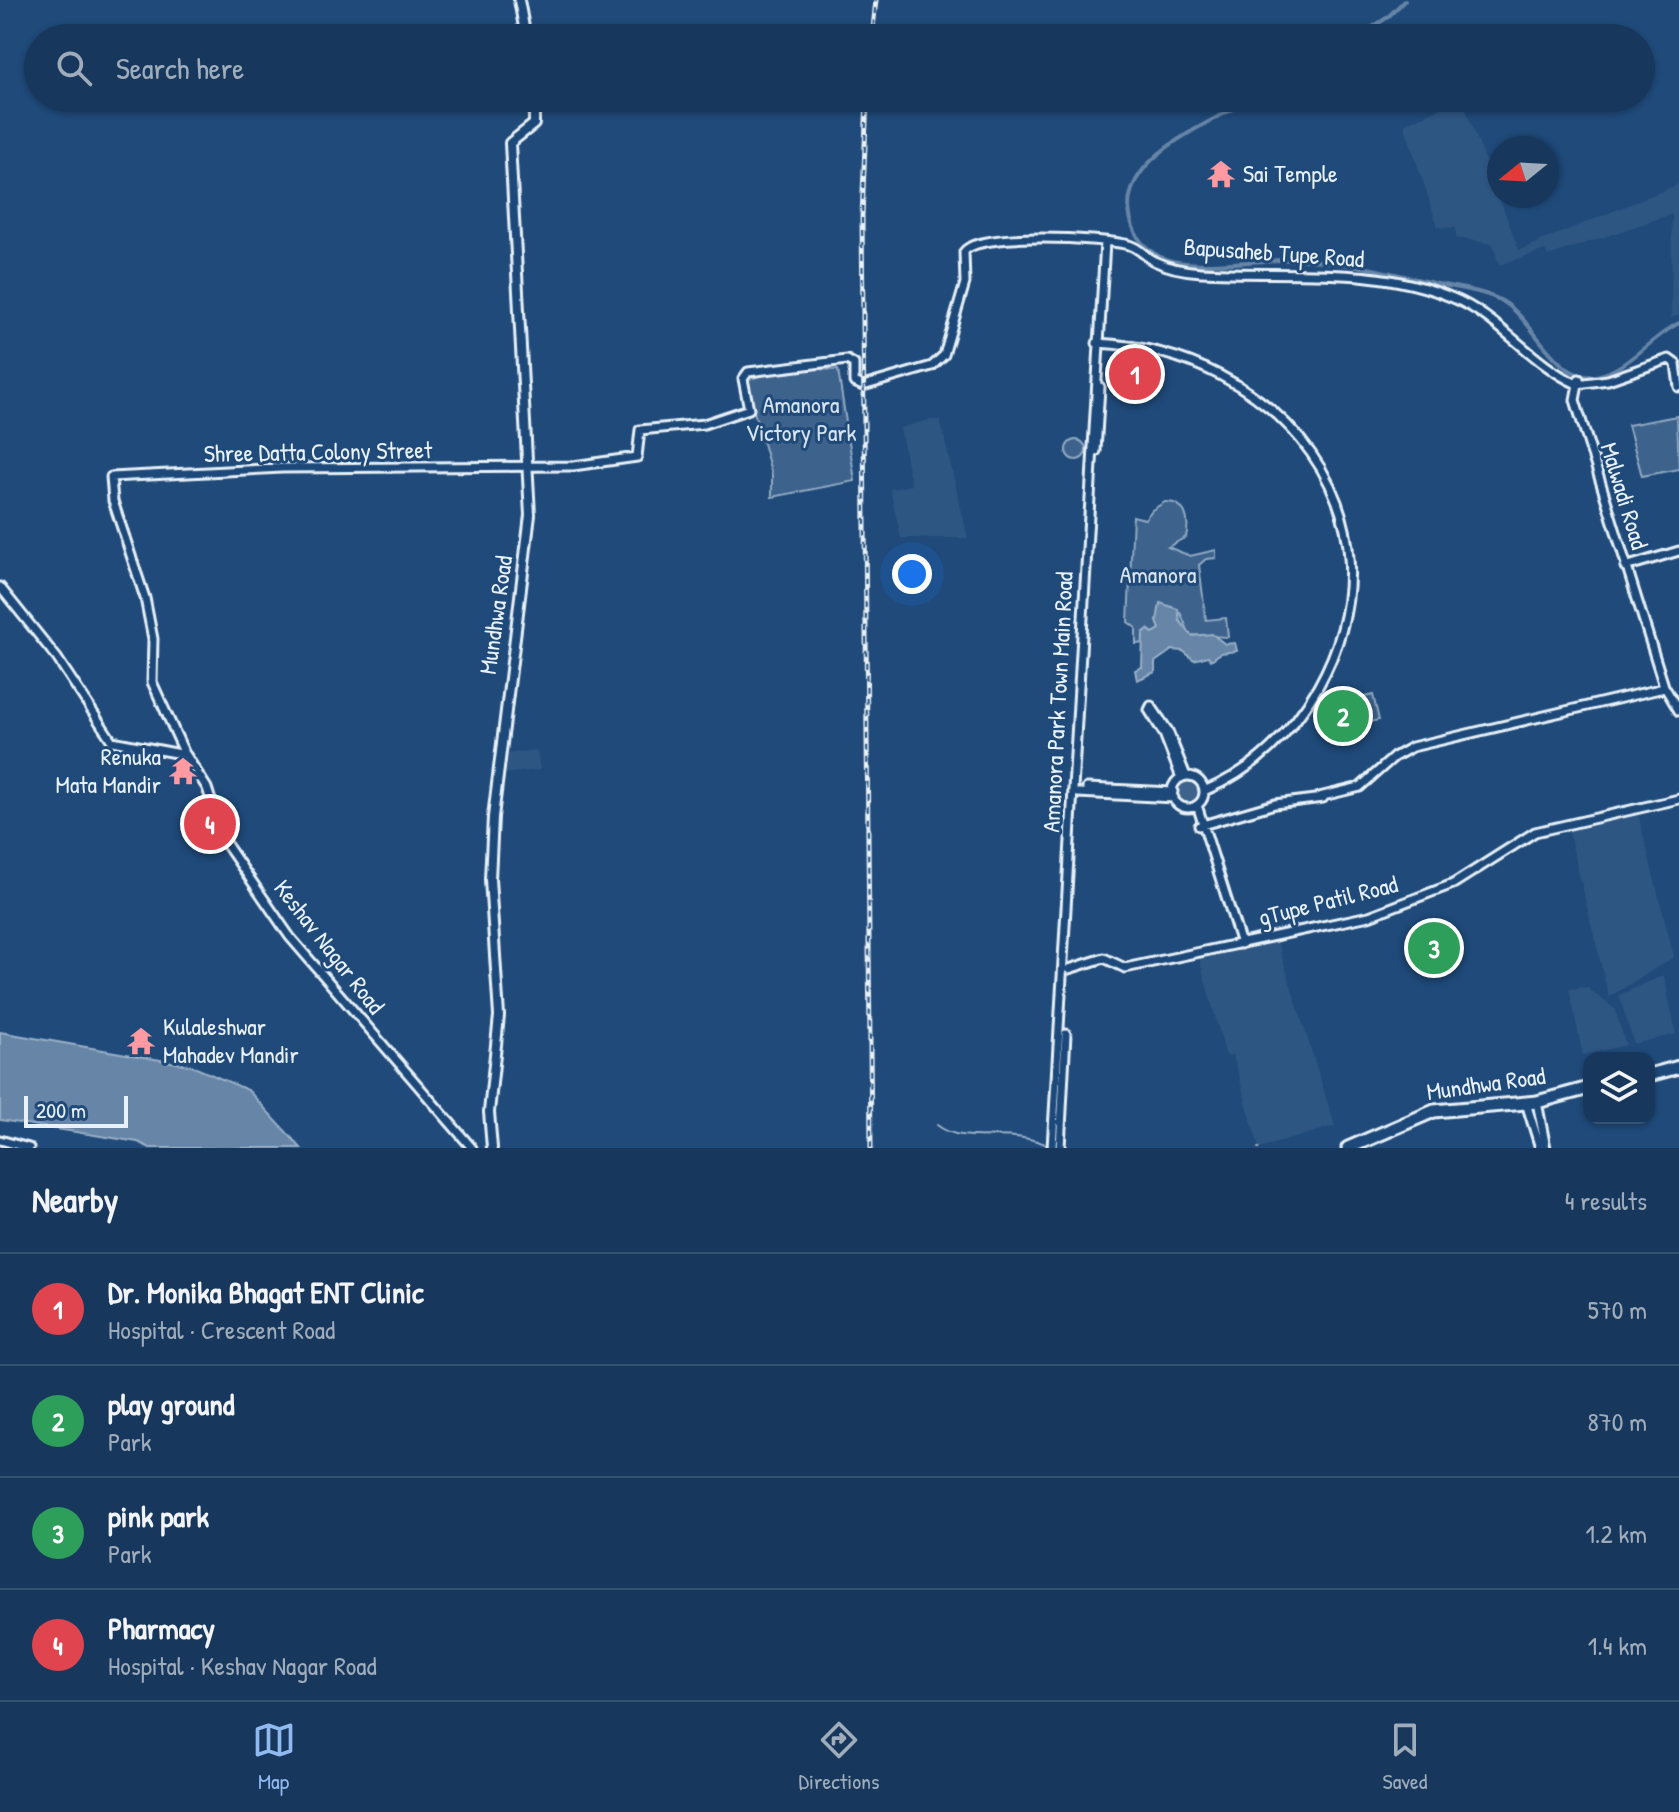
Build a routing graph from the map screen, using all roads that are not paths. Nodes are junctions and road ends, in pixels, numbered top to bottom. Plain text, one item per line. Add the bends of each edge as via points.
1 (519, 0) edge
2 (523, 24) edge
3 (534, 112) edge
4 (1105, 242) junction
5 (1099, 345) junction
6 (1578, 381) junction
7 (1679, 387) edge
8 (527, 465) junction
9 (111, 477) joint
10 (1679, 551) edge
11 (1625, 567) junction
12 (0, 587) edge
13 (1664, 688) junction
14 (1679, 711) edge
15 (184, 752) junction
16 (1184, 777) junction
17 (1204, 789) junction
18 (1078, 790) junction
19 (1173, 795) junction
20 (1679, 799) edge
21 (1195, 806) junction
22 (1201, 825) junction
23 (1238, 944) junction
24 (1069, 969) junction
25 (1679, 1064) edge
26 (1655, 1071) edge
27 (1061, 1085) junction
28 (1583, 1092) edge
29 (1532, 1105) junction
30 (0, 1143) edge
31 (1056, 1144) edge
32 (17, 1147) edge
33 (29, 1148) edge
34 (472, 1148) edge
35 (492, 1148) edge
36 (1348, 1148) edge
37 (1359, 1148) edge
38 (1540, 1148) edge
39 (1546, 1148) edge

1 - 2 main road
3 - 8 main road, Mundhwa Road via 534,124 510,143
4 - 5 street, Amanora Park Town Main Road
4 - 6 street, Bapusaheb Tupe Road via 1131,245 1153,260 1185,270 1362,277 1441,293 1490,319
4 - 8 street, Bapusaheb Tupe Road via 1016,238 967,246 965,283 949,346 932,366 863,386 854,382 854,364 847,360 748,372 743,379 749,409 704,424 640,430 637,457 589,465
5 - 17 street via 1164,351 1217,371 1268,405 1317,473 1340,535 1344,574 1336,633 1316,680 1289,723 1238,768
5 - 18 street, Amanora Park Town Main Road
5 - 27 street, Amanora Park Town Main Road
6 - 7 street via 1608,380 1669,359 1676,364
6 - 11 street, Malwadi Road via 1575,400
8 - 9 street, Shree Datta Colony Street via 282,468
8 - 35 main road, Mundhwa Road via 529,531 492,831 499,1016 489,1112
9 - 15 street, Keshav Nagar Road via 113,501 145,598 153,639 152,682
10 - 11 street
11 - 13 street, Malwadi Road
12 - 15 street via 57,658 112,741
13 - 14 street, Malwadi Road
13 - 22 street via 1412,747 1360,787
15 - 34 street, Keshav Nagar Road via 207,788 224,841 290,937
16 - 16 street via 1150,706 1168,731
16 - 17 street via 1195,778
16 - 19 street
17 - 21 street
18 - 19 street
18 - 24 street, Amanora Park Town Main Road
19 - 21 street via 1181,806
20 - 23 street, gTupe Patil Road via 1535,832 1453,884 1389,909
21 - 22 street
22 - 23 street
23 - 24 street, gTupe Patil Road via 1125,968 1104,958
24 - 27 street, Amanora Park Town Main Road
25 - 26 highway
27 - 31 street, Amanora Park Town Main Road
28 - 29 highway, Mundhwa Road
29 - 36 highway, Mundhwa Road via 1440,1109
29 - 37 highway, Mundhwa Road via 1441,1114
29 - 38 street
29 - 39 street
30 - 32 street
32 - 33 street

